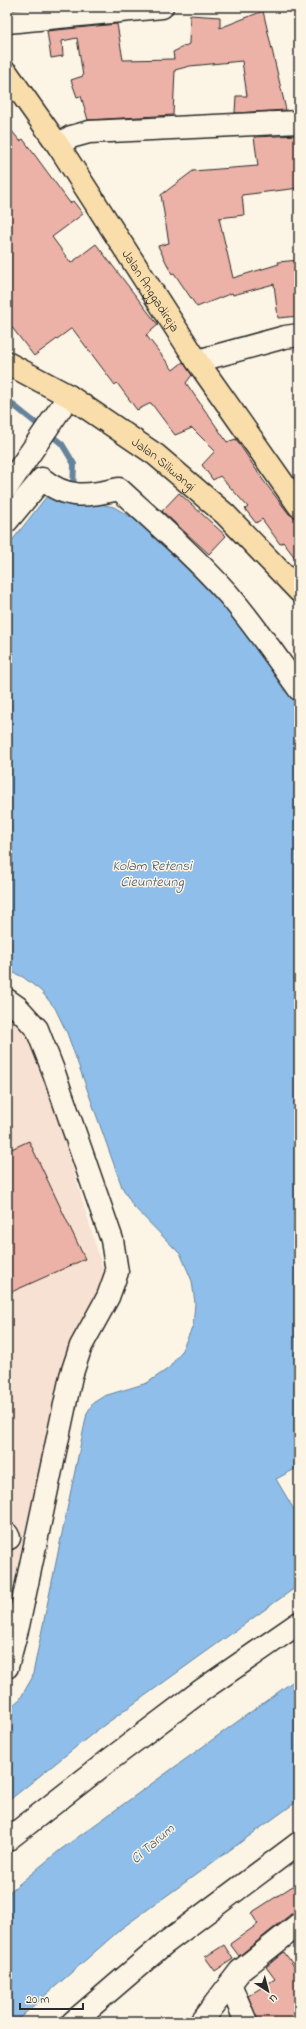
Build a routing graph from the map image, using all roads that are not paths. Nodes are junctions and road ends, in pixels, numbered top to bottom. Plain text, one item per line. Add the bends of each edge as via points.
1 (162, 7) edge
2 (7, 22) edge
3 (7, 73) edge
4 (299, 122) edge
5 (58, 145) junction
6 (299, 335) edge
7 (197, 361) junction
8 (7, 363) edge
9 (69, 396) junction
10 (7, 487) edge
11 (299, 506) edge
12 (7, 521) edge
13 (299, 591) edge
14 (299, 689) edge
15 (7, 1000) edge
16 (7, 1534) edge
17 (7, 1539) edge
18 (299, 1623) edge
19 (7, 1667) edge
20 (7, 1840) edge
21 (299, 1842) edge
22 (297, 1930) edge
23 (230, 1984) junction
24 (73, 2022) edge
25 (201, 2022) edge
26 (246, 2022) edge

1 - 2 street
3 - 5 main road, Jalan Anggadireja
4 - 5 street via 89,132 71,137
5 - 7 main road, Jalan Anggadireja
6 - 7 street
7 - 11 main road, Jalan Anggadireja
8 - 9 main road, Jalan Siliwangi
9 - 10 street
9 - 13 main road, Jalan Siliwangi via 156,455 225,514
12 - 14 street via 42,480 68,494 89,496 119,489 228,594
15 - 19 street via 37,1029 112,1240 117,1272 108,1297 81,1346 70,1376 18,1626
16 - 17 street
18 - 20 street via 202,1690
21 - 24 street via 164,1944
22 - 23 street via 240,1971
23 - 25 street
23 - 26 street

